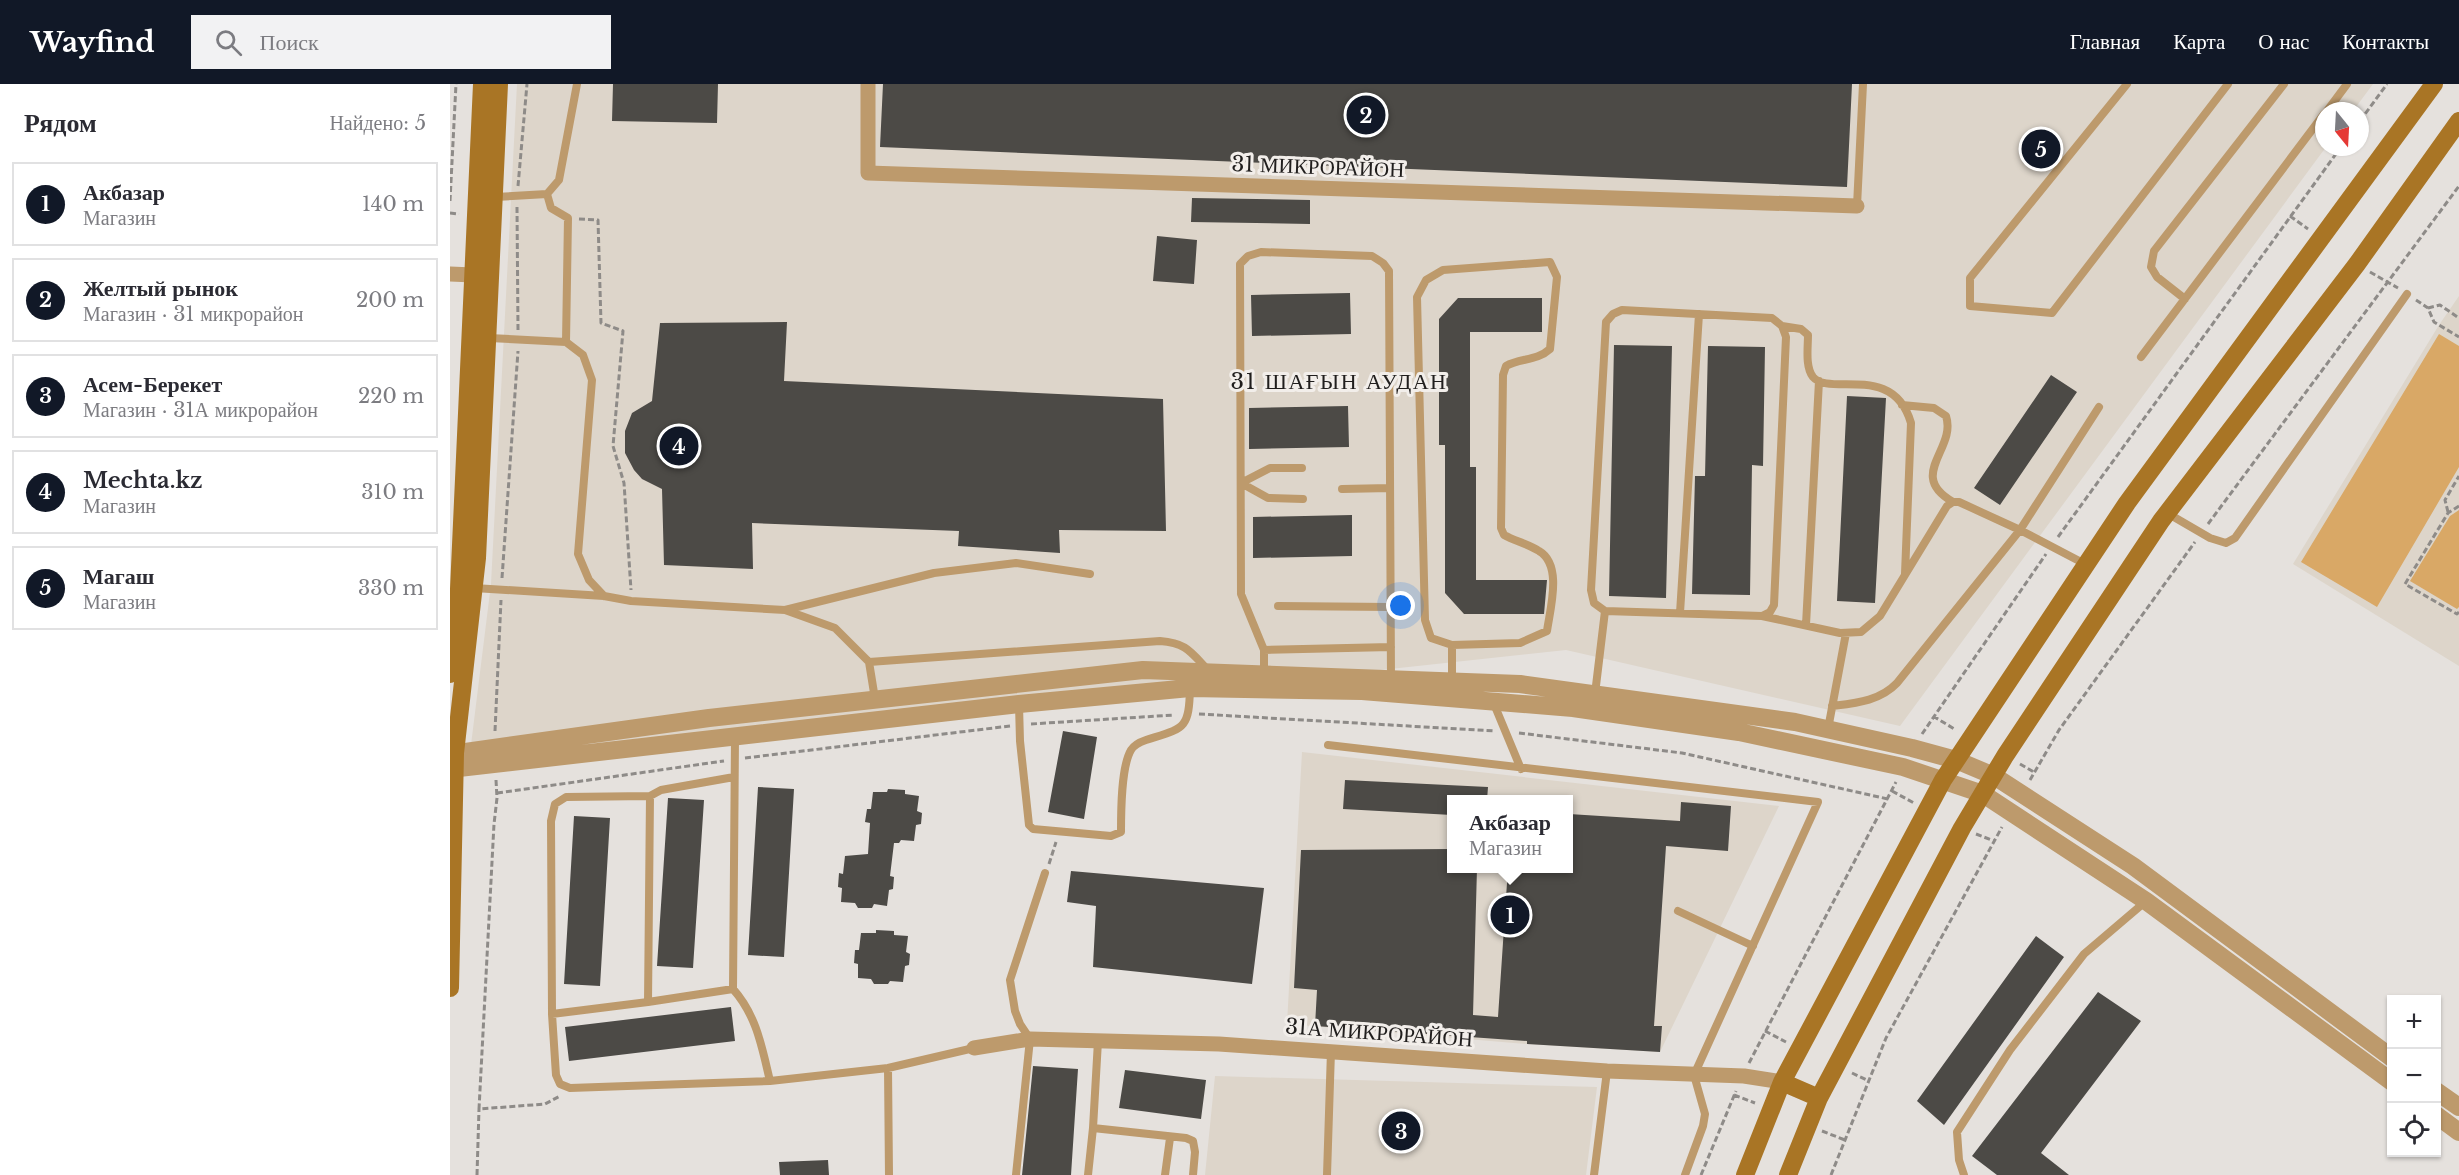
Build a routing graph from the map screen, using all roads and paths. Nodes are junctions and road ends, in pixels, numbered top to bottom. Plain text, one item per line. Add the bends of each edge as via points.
1 (456, 84) edge
2 (482, 84) edge
3 (500, 84) edge
4 (528, 84) edge
5 (577, 84) edge
6 (868, 84) edge
7 (1863, 84) edge
8 (2127, 84) edge
9 (2228, 84) edge
10 (2284, 84) edge
11 (2347, 84) edge
12 (2387, 84) edge
13 (2430, 85) edge
14 (450, 91) edge
15 (455, 94) junction
16 (2333, 102) edge
17 (2369, 109) edge
18 (2459, 121) edge
19 (2315, 126) edge
20 (2333, 156) edge
21 (2459, 186) edge
22 (547, 194) junction
23 (517, 196) junction
24 (495, 197) junction
25 (450, 201) edge
26 (1857, 206) joint
27 (568, 218) junction
28 (2357, 264) junction
29 (450, 274) edge
30 (473, 274) junction
31 (2388, 282) junction
32 (2407, 294) junction
33 (2185, 299) junction
34 (2428, 308) junction
35 (1699, 314) junction
36 (2459, 318) edge
37 (1782, 326) junction
38 (2459, 337) edge
39 (488, 338) junction
40 (518, 341) junction
41 (566, 342) junction
42 (2141, 357) dead end
43 (1819, 381) junction
44 (1902, 405) junction
45 (2099, 407) dead end
46 (1302, 468) dead end
47 (2459, 476) edge
48 (1240, 483) junction
49 (1390, 488) junction
50 (1342, 489) dead end
51 (1303, 499) dead end
52 (1953, 502) junction
53 (2459, 506) edge
54 (2167, 513) junction
55 (2448, 513) junction
56 (2020, 530) junction
57 (2201, 533) junction
58 (2050, 547) junction
59 (455, 556) edge
60 (2086, 565) junction
61 (1090, 574) dead end
62 (1905, 575) junction
63 (474, 588) junction
64 (501, 590) junction
65 (604, 596) junction
66 (631, 601) junction
67 (1278, 606) dead end
68 (1391, 607) junction
69 (785, 610) junction
70 (1605, 611) junction
71 (2459, 612) edge
72 (1680, 614) junction
73 (1762, 616) junction
74 (1806, 625) junction
75 (1846, 633) junction
76 (1452, 645) junction
77 (1391, 647) junction
78 (1264, 650) junction
79 (868, 662) junction
80 (1210, 672) junction
81 (450, 674) edge
82 (1264, 674) junction
83 (1391, 679) junction
84 (1452, 681) junction
85 (1190, 688) junction
86 (1595, 695) junction
87 (875, 699) junction
88 (1493, 701) junction
89 (1019, 704) junction
90 (1832, 706) junction
91 (1189, 714) junction
92 (1020, 725) junction
93 (1828, 729) junction
94 (1506, 732) junction
95 (735, 735) junction
96 (1328, 745) dead end
97 (1912, 748) junction
98 (495, 755) junction
99 (735, 759) junction
100 (1956, 760) junction
101 (452, 761) edge
102 (1903, 767) junction
103 (1521, 769) junction
104 (1994, 776) junction
105 (734, 777) junction
106 (1943, 780) junction
107 (497, 793) junction
108 (1983, 794) junction
109 (2023, 794) junction
110 (650, 796) junction
111 (1888, 799) junction
112 (2011, 812) junction
113 (1057, 831) junction
114 (1046, 873) joint
115 (2146, 901) junction
116 (1678, 911) dead end
117 (1753, 946) junction
118 (450, 988) edge
119 (734, 989) junction
120 (648, 1002) junction
121 (552, 1014) junction
122 (1765, 1031) junction
123 (1030, 1038) junction
124 (1098, 1039) junction
125 (974, 1048) joint
126 (1331, 1050) junction
127 (1799, 1050) junction
128 (2387, 1055) edge
129 (1836, 1066) junction
130 (888, 1068) junction
131 (1607, 1071) junction
132 (1694, 1075) junction
133 (1744, 1076) junction
134 (2387, 1079) edge
135 (1869, 1081) junction
136 (770, 1082) junction
137 (1782, 1082) junction
138 (570, 1088) junction
139 (2441, 1094) edge
140 (1734, 1095) junction
141 (1819, 1098) junction
142 (2459, 1107) edge
143 (479, 1109) junction
144 (1771, 1109) junction
145 (2441, 1119) edge
146 (1808, 1125) junction
147 (1093, 1128) junction
148 (2459, 1132) edge
149 (1170, 1138) junction
150 (1845, 1140) junction
151 (477, 1175) edge
152 (890, 1175) edge
153 (1016, 1175) edge
154 (1088, 1175) edge
155 (1165, 1175) edge
156 (1192, 1175) edge
157 (1327, 1175) edge
158 (1594, 1175) edge
159 (1685, 1175) edge
160 (1701, 1175) edge
161 (1745, 1175) edge
162 (1788, 1175) edge
163 (1831, 1175) edge
164 (1964, 1175) edge

1 - 15 path
2 - 30 main road
3 - 24 main road
4 - 23 path
5 - 22 lane via 560,180
6 - 26 street, 31 МИКРОРАЙОН via 868,173
7 - 26 lane
8 - 9 lane via 1970,278 1971,306 2052,313
10 - 33 lane via 2154,251 2151,267 2157,277
11 - 16 lane
12 - 17 path
13 - 60 main road
14 - 15 path
15 - 25 path
18 - 28 main road
19 - 33 lane
20 - 58 path
21 - 31 path
22 - 23 lane
22 - 27 lane via 551,208
23 - 24 lane
23 - 40 path
24 - 39 main road
27 - 41 lane
27 - 66 path via 598,220 601,323 624,331 613,446 624,483
28 - 31 path
28 - 54 main road
29 - 30 street
30 - 59 main road
31 - 32 path
31 - 57 path
32 - 34 path
32 - 57 lane via 2242,529 2226,543
33 - 42 lane
34 - 36 path via 2440,305
34 - 38 path via 2434,321
35 - 37 lane via 1772,318
35 - 70 lane via 1622,310 1606,322 1591,590 1594,603
35 - 72 lane
37 - 43 lane via 1801,329 1808,335 1809,370
37 - 73 lane via 1786,337 1774,604
39 - 40 lane
39 - 63 main road
40 - 41 lane
40 - 64 path
41 - 65 lane via 583,355 592,380 578,554 589,580
43 - 44 lane via 1874,385
43 - 74 lane
44 - 52 lane via 1934,408 1946,416 1948,427 1932,479 1934,488
44 - 62 lane via 1911,423
45 - 56 lane
46 - 48 lane via 1270,468
47 - 55 path via 2445,500
48 - 49 lane via 1240,264 1261,252 1360,255 1383,262 1389,271
48 - 51 lane via 1268,498
48 - 78 lane via 1241,594
49 - 50 lane
49 - 68 lane
52 - 56 lane
52 - 62 lane
53 - 55 path
54 - 57 lane
54 - 104 main road
55 - 71 path via 2405,584
56 - 58 lane
56 - 90 lane via 1890,690 1868,700
57 - 109 path via 2059,730
58 - 60 lane
58 - 97 path
59 - 81 main road via 458,611
60 - 100 main road
61 - 69 lane via 1016,563 934,573
62 - 75 lane via 1880,616 1861,632
63 - 64 lane
63 - 101 main road
64 - 65 lane
64 - 98 path
65 - 66 lane
66 - 69 lane
67 - 68 lane
68 - 77 lane
69 - 79 lane via 836,628
70 - 72 lane
70 - 86 lane
72 - 73 lane
73 - 74 lane
74 - 75 lane
75 - 90 lane
76 - 76 lane via 1431,638 1425,620 1417,297 1426,280 1443,270 1551,262 1557,277 1550,349 1532,359 1513,362 1506,366 1503,375 1501,516 1504,535 1541,551 1554,579 1547,631 1520,643
76 - 84 lane
77 - 78 lane
77 - 83 lane
78 - 82 lane
79 - 80 lane via 1160,641 1178,642
79 - 87 lane
80 - 82 street
80 - 87 street via 1143,670
82 - 83 street
83 - 84 street
84 - 86 street via 1520,684
85 - 88 street via 1362,691
85 - 89 street
85 - 91 lane
86 - 93 street
87 - 98 street via 708,718
88 - 94 lane
88 - 102 street via 1574,708 1739,732
89 - 92 lane
89 - 95 street
90 - 93 lane
91 - 92 path
91 - 94 path
91 - 113 lane via 1176,730 1132,748 1126,762 1121,832 1111,836
92 - 99 path
92 - 113 lane via 1029,825 1033,829
93 - 97 street
94 - 103 lane
94 - 111 path via 1682,753
95 - 98 street
95 - 99 lane
96 - 103 lane
97 - 100 street
98 - 101 street
98 - 107 path
99 - 105 lane
99 - 107 path
100 - 104 street
100 - 106 main road
101 - 118 main road
102 - 106 street
102 - 111 path
103 - 117 lane via 1818,802
104 - 108 main road
104 - 109 street
105 - 110 lane via 661,790
105 - 119 lane
106 - 108 street
106 - 127 main road
107 - 143 path
108 - 112 street
108 - 129 main road
109 - 128 street via 2133,867
110 - 120 lane
110 - 121 lane via 566,796 555,804 551,821
111 - 122 path
112 - 115 street
112 - 135 path via 1886,1038
113 - 114 path via 1056,847
114 - 123 lane via 1010,980 1015,1011
115 - 134 street
115 - 164 lane via 2084,954 2010,1050 1957,1132
116 - 117 lane
117 - 132 lane
119 - 120 lane
119 - 136 lane via 758,1029
120 - 121 lane
121 - 138 lane via 556,1075 560,1084
122 - 127 path
122 - 133 path
123 - 124 street, 31А МИКРОРАЙОН
123 - 125 street, 31А МИКРОРАЙОН
123 - 153 lane
124 - 126 street, 31А МИКРОРАЙОН
124 - 147 lane
125 - 130 lane
126 - 131 street, 31А МИКРОРАЙОН
126 - 157 lane
127 - 137 main road
129 - 135 path
129 - 141 main road
130 - 136 lane
130 - 152 lane
131 - 132 street, 31А МИКРОРАЙОН
131 - 158 lane
132 - 133 street, 31А МИКРОРАЙОН
132 - 159 lane via 1705,1114
133 - 137 street, 31А МИКРОРАЙОН
133 - 140 path
135 - 150 path
136 - 138 lane
137 - 141 main road
137 - 144 main road
138 - 143 path via 545,1104
139 - 142 street
140 - 144 path
140 - 160 path
141 - 146 main road
143 - 151 path
144 - 161 main road
145 - 148 street
146 - 150 path
146 - 162 main road
147 - 149 lane
147 - 154 lane
149 - 155 lane
149 - 156 lane via 1193,1141 1196,1152
150 - 163 path

